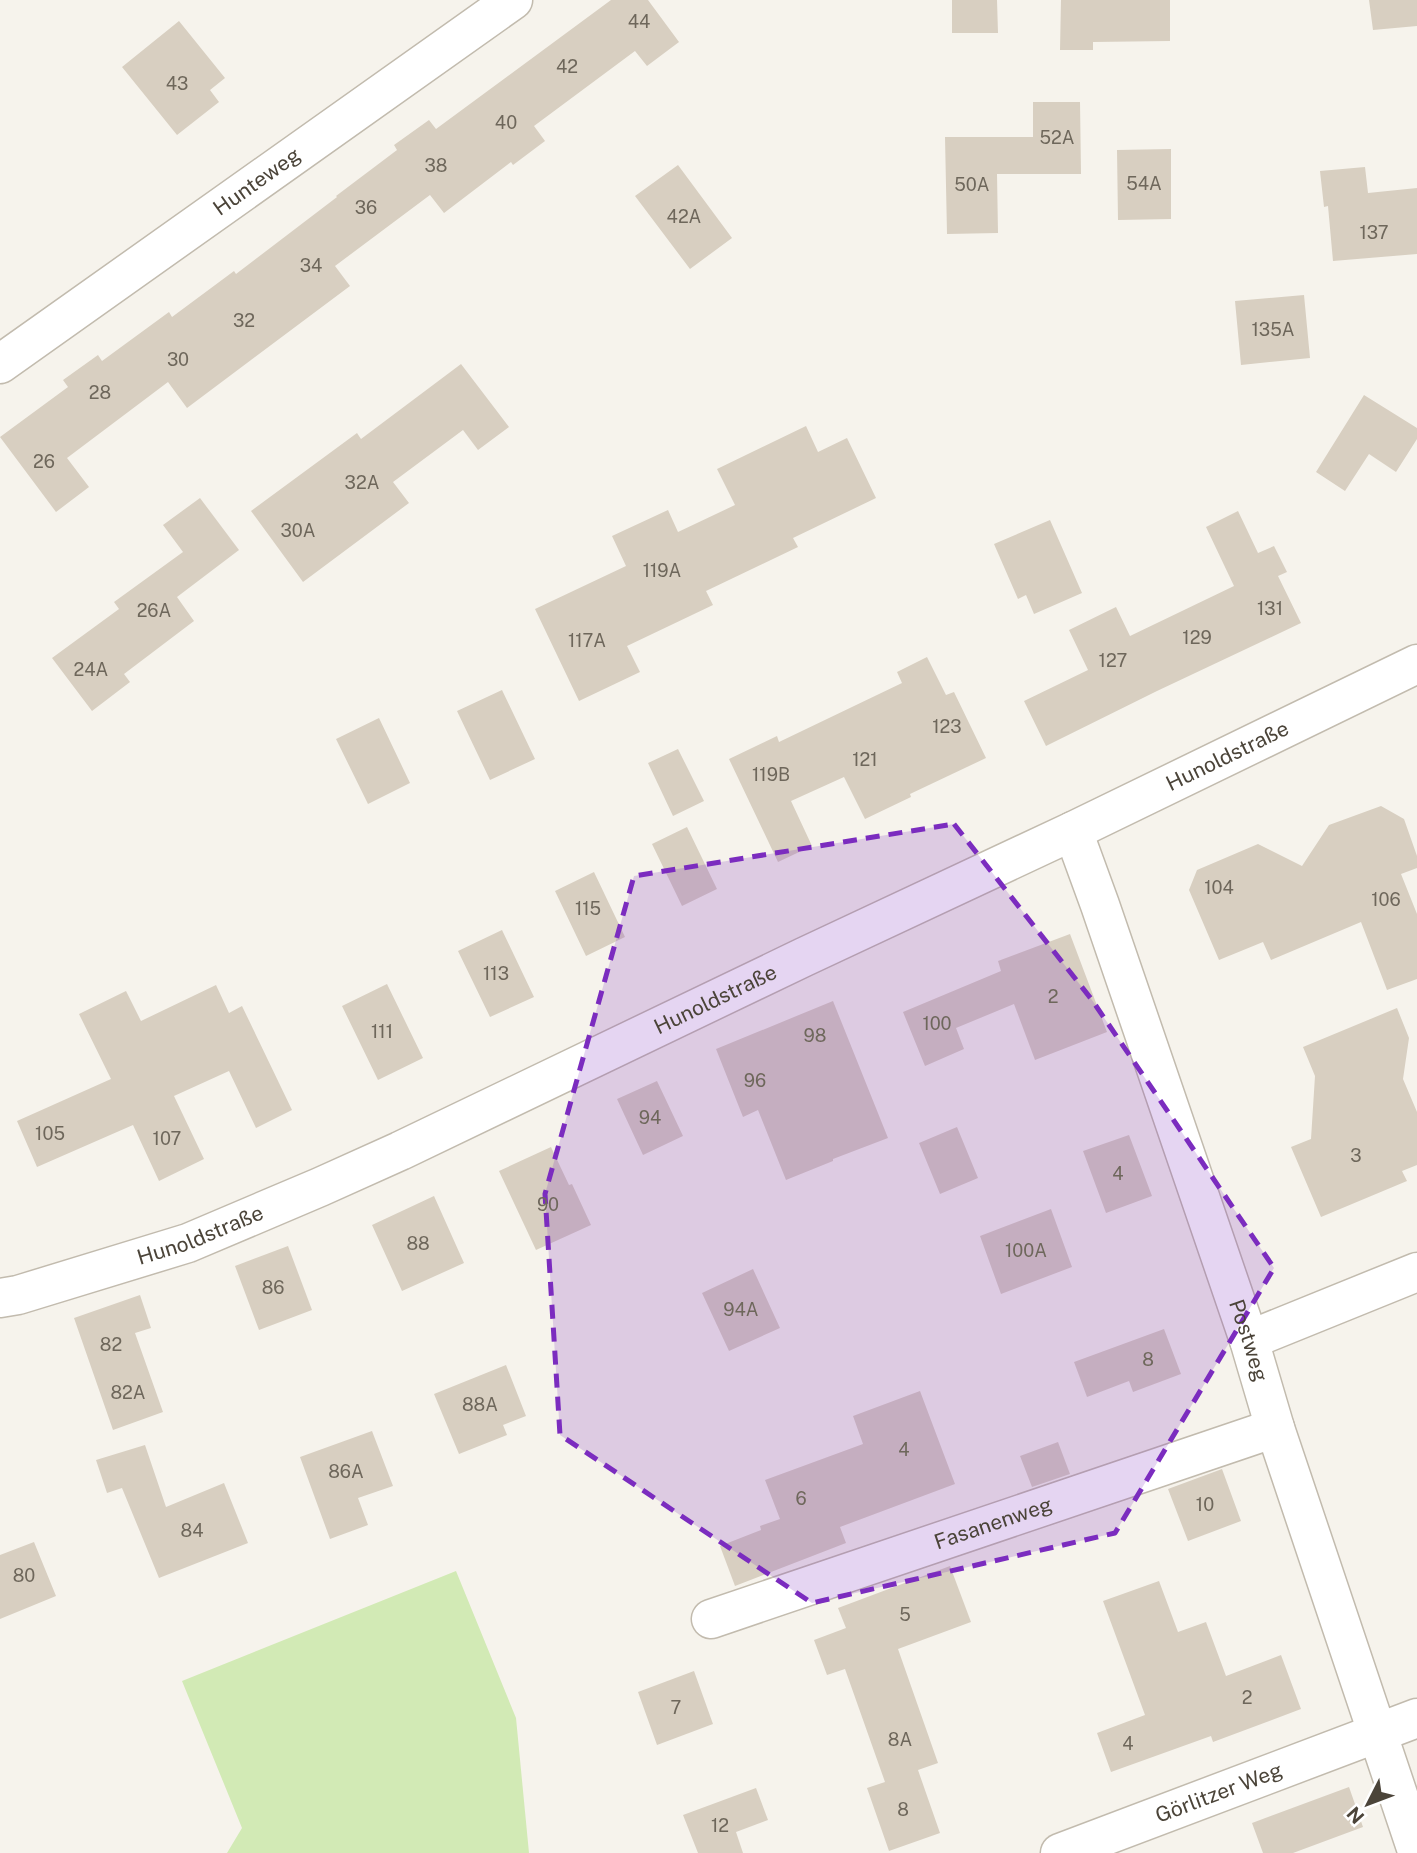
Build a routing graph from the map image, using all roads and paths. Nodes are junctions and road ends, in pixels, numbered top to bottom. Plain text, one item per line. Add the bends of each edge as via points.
1 (513, 0) edge
2 (0, 364) edge
3 (1417, 664) edge
4 (1073, 831) junction
5 (1417, 1272) edge
6 (0, 1298) edge
7 (1249, 1340) junction
8 (1275, 1428) junction
9 (712, 1619) dead end
10 (1417, 1717) edge
11 (1378, 1732) junction
12 (1417, 1851) edge
13 (1060, 1853) edge

1 - 2 street, Hunteweg
3 - 4 street, Hunoldstraße
4 - 6 street, Hunoldstraße via 320,1188 188,1243
4 - 7 street, Postweg
5 - 7 street
7 - 8 street, Postweg
8 - 9 street, Fasanenweg
8 - 11 street, Postweg
10 - 11 street, Görlitzer Weg
11 - 12 street, Postweg
11 - 13 street, Görlitzer Weg

